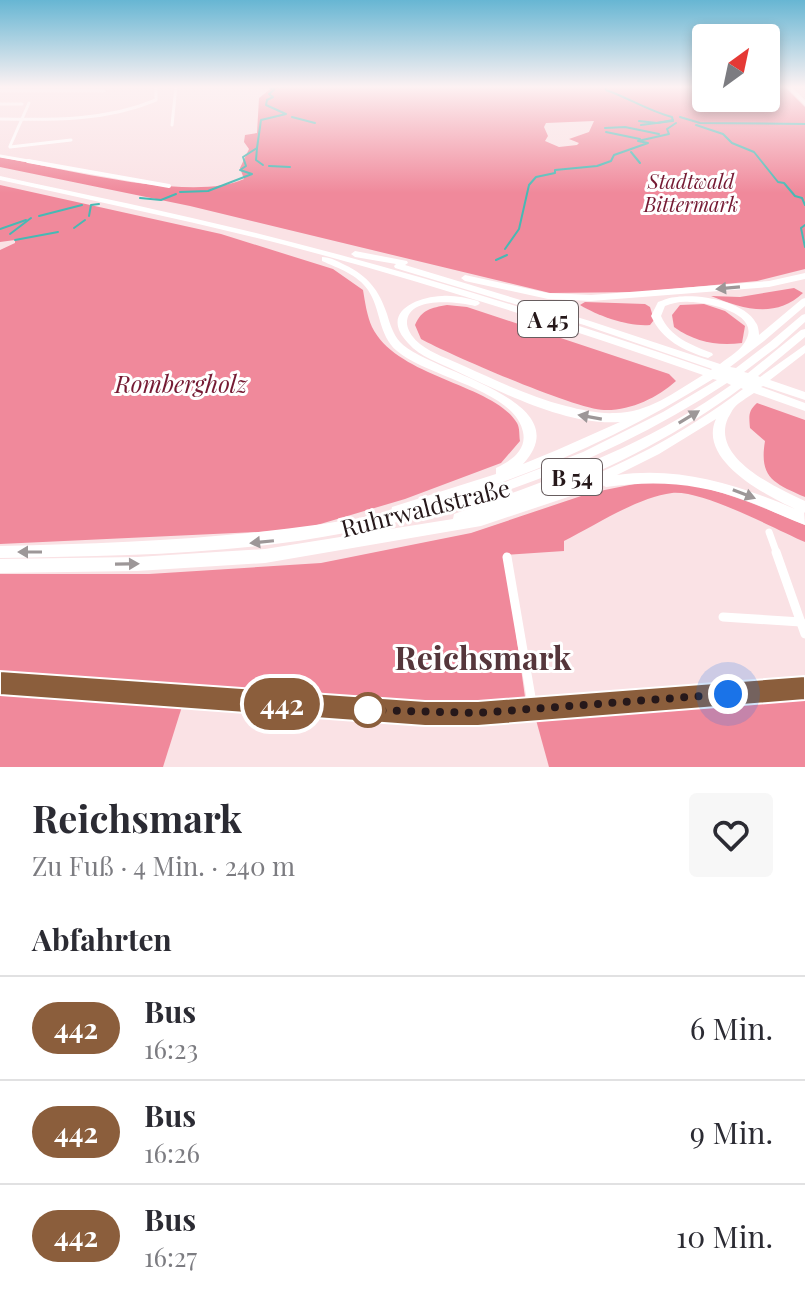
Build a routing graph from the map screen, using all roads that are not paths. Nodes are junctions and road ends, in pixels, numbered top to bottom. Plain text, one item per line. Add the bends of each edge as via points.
1 (21, 122) edge
2 (172, 122) edge
3 (172, 125) dead end
4 (71, 140) dead end
5 (10, 147) junction
6 (3, 156) edge
7 (0, 175) edge
8 (46, 185) junction
9 (169, 186) dead end
10 (288, 243) junction
11 (355, 254) junction
12 (317, 257) junction
13 (456, 276) junction
14 (805, 276) edge
15 (805, 301) edge
16 (480, 304) junction
17 (805, 317) edge
18 (805, 332) edge
19 (803, 352) edge
20 (709, 356) junction
21 (738, 356) junction
22 (805, 389) edge
23 (805, 396) edge
24 (736, 402) junction
25 (665, 403) junction
26 (805, 407) edge
27 (805, 415) edge
28 (581, 487) junction
29 (462, 490) junction
30 (805, 507) edge
31 (805, 519) edge
32 (339, 529) junction
33 (410, 531) junction
34 (769, 532) dead end
35 (0, 552) edge
36 (507, 557) dead end
37 (0, 566) edge
38 (723, 617) dead end
39 (801, 622) junction
40 (805, 634) edge
41 (0, 683) edge
42 (805, 688) edge
43 (533, 709) junction

1 - 5 street
2 - 3 street
4 - 5 street
5 - 6 street
6 - 9 street
7 - 8 highway, A 45
8 - 10 highway, A 45
8 - 10 highway, A 45
10 - 11 highway, A 45
10 - 12 highway
10 - 26 highway, A 45 via 526,312
11 - 13 highway
11 - 23 highway, A 45 via 587,323
12 - 16 highway
12 - 29 highway via 367,283 385,329 404,351 502,399 527,422 529,445 520,459
14 -> 13 highway via 769,284 591,298 548,296
13 - 20 highway
15 - 21 highway
25 -> 16 highway via 619,418 579,415 431,355 402,331 407,311 428,300
16 - 27 highway
17 - 32 highway, Ruhrwaldstraße / B 54 via 707,392 627,437 535,479 446,507
33 -> 18 highway, B 54 via 486,510 650,440 722,397
19 - 24 highway
20 - 21 highway via 662,329 656,316 661,304 694,297 739,312 754,335
20 - 22 highway
21 - 25 highway
24 - 28 highway via 655,451
24 - 30 highway via 718,423 724,450 753,478
25 - 29 highway via 568,452
28 -> 31 highway via 640,476 688,478
28 - 33 highway via 481,520
29 - 32 highway
32 -> 35 highway, Ruhrwaldstraße / B 54 via 225,546
37 -> 33 highway, Ruhrwaldstraße / B 54 via 240,558
34 - 39 street
36 - 43 street
38 - 39 street
39 - 40 street
41 - 43 main road via 425,714
42 - 43 main road

